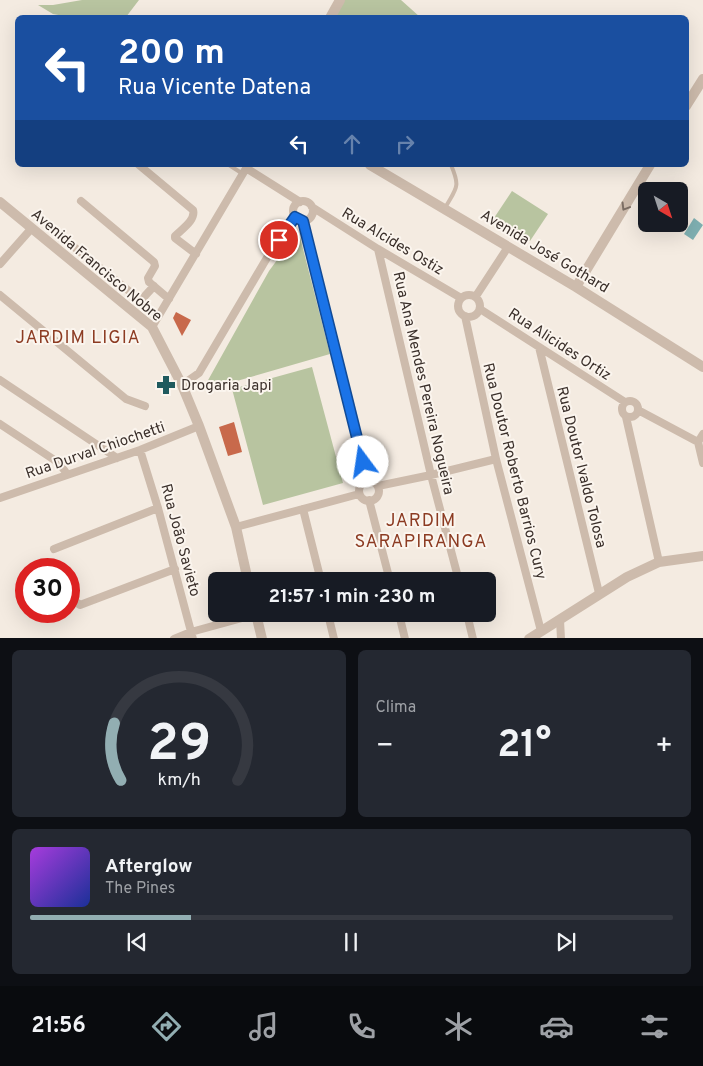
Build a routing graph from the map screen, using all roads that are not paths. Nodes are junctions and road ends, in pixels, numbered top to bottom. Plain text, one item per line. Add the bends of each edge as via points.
1 (339, 0) edge
2 (332, 15) edge
3 (703, 79) edge
4 (689, 101) edge
5 (141, 167) edge
6 (373, 167) edge
7 (452, 167) edge
8 (649, 167) edge
9 (246, 169) edge
10 (81, 201) dead end
11 (0, 202) edge
12 (300, 202) junction
13 (312, 207) junction
14 (445, 208) junction
15 (295, 217) junction
16 (303, 221) junction
17 (31, 229) junction
18 (59, 235) dead end
19 (508, 246) junction
20 (378, 248) junction
21 (196, 254) junction
22 (0, 264) edge
23 (154, 286) junction
24 (576, 287) junction
25 (0, 295) edge
26 (476, 296) junction
27 (170, 298) junction
28 (461, 298) junction
29 (480, 309) junction
30 (465, 316) junction
31 (152, 327) junction
32 (539, 347) junction
33 (703, 366) edge
34 (0, 380) edge
35 (182, 385) junction
36 (625, 402) junction
37 (145, 406) dead end
38 (638, 410) junction
39 (626, 417) junction
40 (0, 424) edge
41 (200, 426) junction
42 (703, 434) edge
43 (698, 442) junction
44 (140, 450) junction
45 (117, 458) junction
46 (496, 459) junction
47 (703, 463) edge
48 (67, 474) junction
49 (431, 475) junction
50 (368, 481) junction
51 (378, 486) junction
52 (359, 494) junction
53 (0, 498) edge
54 (370, 500) junction
55 (158, 508) junction
56 (303, 509) junction
57 (236, 527) junction
58 (54, 549) dead end
59 (703, 556) edge
60 (659, 562) junction
61 (175, 569) junction
62 (246, 572) edge
63 (319, 572) edge
64 (388, 572) edge
65 (457, 572) edge
66 (599, 593) junction
67 (80, 605) edge
68 (560, 620) junction
69 (232, 622) edge
70 (258, 622) edge
71 (330, 622) edge
72 (401, 622) edge
73 (469, 622) edge
74 (541, 631) junction
75 (192, 635) edge
76 (174, 638) edge
77 (262, 638) edge
78 (334, 638) edge
79 (405, 638) edge
80 (473, 638) edge
81 (529, 638) edge
82 (561, 638) edge

1 - 2 street
3 - 4 street
5 - 21 street via 193,210 193,218 175,238
6 - 14 street, Avenida José Gothard
7 - 14 lane via 458,185
8 -> 24 street
9 - 12 street
9 - 21 street
10 - 23 street via 154,262 148,282
11 - 17 street, Avenida Francisco Nobre
12 - 13 street via 307,202
12 - 15 street via 293,208
13 - 16 street via 312,216
13 - 20 street, Rua Alcides Ostiz
14 - 19 street, Avenida José Gothard
15 - 16 street
15 - 35 street via 271,251 199,373
16 - 50 street
17 - 22 street
17 - 31 street, Avenida Francisco Nobre
18 - 23 street via 139,299
19 - 24 street, Avenida José Gothard
19 - 26 street
20 - 28 street, Rua Alcides Ostiz
20 - 49 street, Rua Ana Mendes Pereira Nogueira
21 - 27 street
23 - 27 street
24 - 33 street, Avenida José Gothard
25 - 37 street via 126,399
26 - 28 street
26 - 29 street
27 - 31 street
28 - 30 street via 458,308
29 - 30 street via 476,315
29 - 32 street, Rua Alicides Ortiz
30 - 46 street, Rua Doutor Roberto Barrios Cury
31 - 35 street, Avenida Francisco Nobre
32 - 36 street, Rua Alicides Ortiz
32 - 66 street, Rua Doutor Ivaldo Tolosa
34 - 45 street
35 - 41 street, Avenida Francisco Nobre
36 - 38 street via 635,403
36 - 39 street via 621,409
38 - 39 street via 634,416
38 - 43 street
39 - 60 street
40 - 48 street via 59,463
41 - 44 street, Rua Durval Chiochetti
41 - 57 street, Avenida Francisco Nobre
42 - 43 street
43 - 47 street
44 - 45 street, Rua Durval Chiochetti
44 - 55 street, Rua João Savieto
45 - 48 street, Rua Durval Chiochetti
46 - 49 street
46 - 74 street, Rua Doutor Roberto Barrios Cury
48 - 53 street, Rua Durval Chiochetti
49 - 51 street
49 - 65 street, Rua Ana Mendes Pereira Nogueira
50 - 51 street
50 - 52 street via 361,485
51 - 54 street via 377,496
52 - 54 street
52 - 56 street
54 - 64 street
55 - 58 street
55 - 61 street, Rua João Savieto
56 - 57 street
56 - 63 street
57 - 62 street, Avenida Francisco Nobre
59 - 60 street
60 - 66 street
61 - 67 street
61 - 75 street, Rua João Savieto
66 - 68 street
68 - 74 street
68 - 82 street
69 - 75 street
70 - 77 street
71 - 78 street
72 - 79 street
73 - 80 street
74 - 81 street
75 - 76 street

